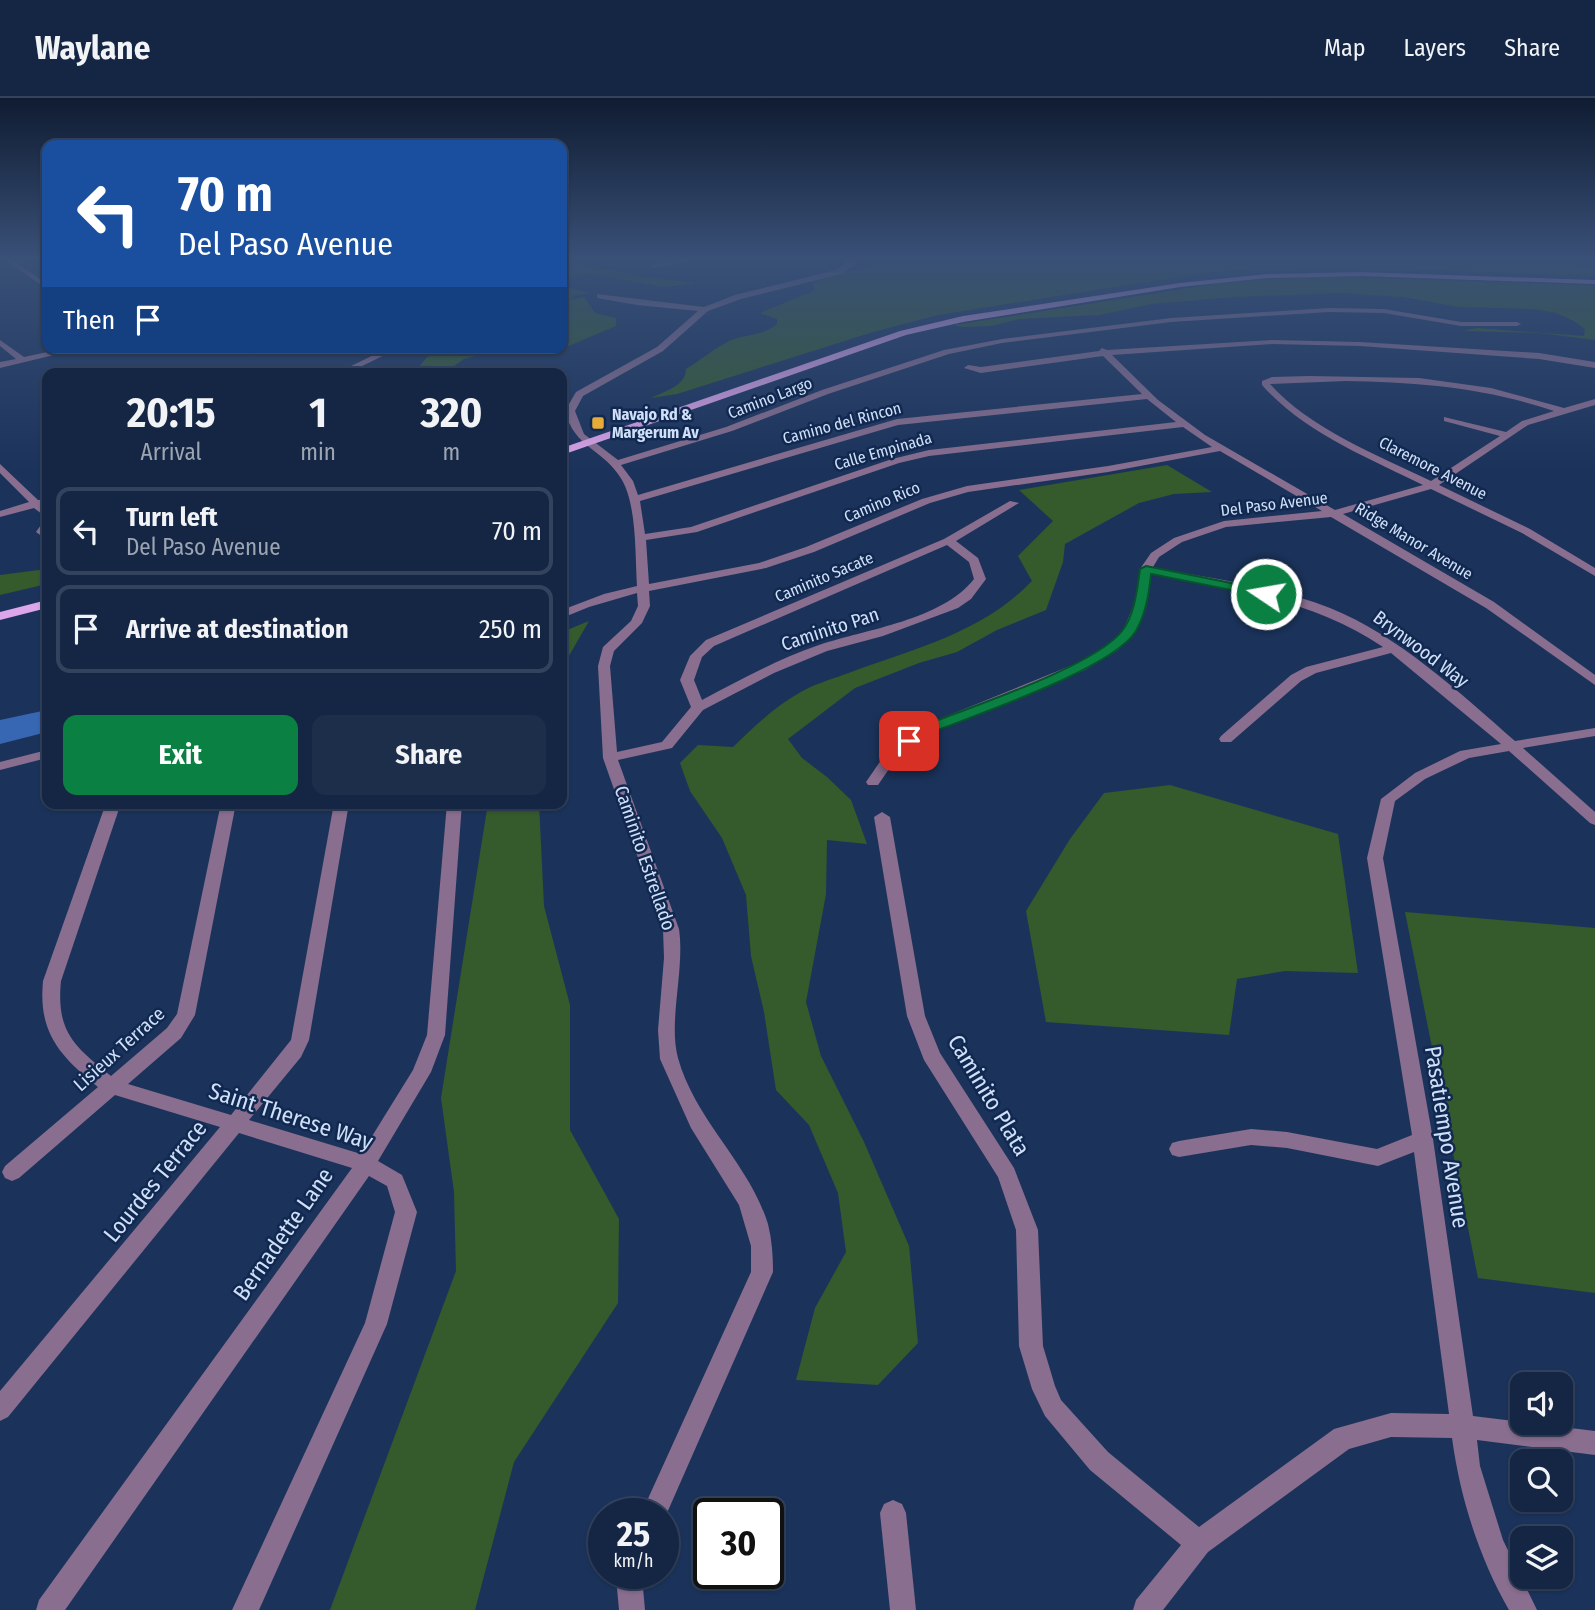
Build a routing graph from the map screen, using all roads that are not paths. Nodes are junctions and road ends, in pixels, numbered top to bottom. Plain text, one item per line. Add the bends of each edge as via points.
1 (683, 329) edge
2 (922, 329) edge
3 (1118, 329) edge
4 (1081, 333) junction
5 (0, 342) edge
6 (1105, 353) junction
7 (50, 354) edge
8 (381, 354) edge
9 (22, 360) junction
10 (0, 365) edge
11 (1595, 365) edge
12 (353, 366) dead end
13 (968, 369) dead end
14 (1149, 396) junction
15 (1595, 401) edge
16 (1562, 411) junction
17 (1447, 419) dead end
18 (1184, 424) junction
19 (1504, 434) junction
20 (586, 439) junction
21 (567, 441) edge
22 (1222, 448) junction
23 (567, 449) edge
24 (615, 464) junction
25 (0, 467) edge
26 (1431, 486) junction
27 (634, 499) junction
28 (41, 502) edge
29 (1014, 503) dead end
30 (1336, 513) junction
31 (0, 514) edge
32 (640, 538) junction
33 (948, 541) junction
34 (1146, 569) junction
35 (1595, 573) edge
36 (642, 591) junction
37 (42, 594) edge
38 (0, 604) edge
39 (42, 605) edge
40 (567, 612) edge
41 (0, 616) edge
42 (1395, 648) junction
43 (1595, 681) edge
44 (698, 707) junction
45 (1595, 732) edge
46 (1226, 739) dead end
47 (1512, 744) junction
48 (42, 755) edge
49 (610, 758) junction
50 (0, 766) edge
51 (873, 782) dead end
52 (112, 809) edge
53 (228, 809) edge
54 (341, 809) edge
55 (455, 809) edge
56 (882, 817) dead end
57 (1595, 820) edge
58 (110, 1086) junction
59 (235, 1122) junction
60 (1423, 1139) junction
61 (1179, 1149) dead end
62 (366, 1164) junction
63 (12, 1172) dead end
64 (0, 1409) edge
65 (1461, 1426) junction
66 (1595, 1443) edge
67 (661, 1498) edge
68 (893, 1513) dead end
69 (1199, 1543) junction
70 (630, 1589) edge
71 (48, 1610) edge
72 (245, 1610) edge
73 (632, 1610) edge
74 (903, 1610) edge
75 (1146, 1610) edge
76 (1524, 1610) edge

1 - 20 street via 660,349 579,394 570,411 573,424
2 - 20 main road
3 - 4 street, Camino Largo
4 - 6 street, Ridge Manor Avenue
4 - 24 street, Camino Largo via 947,352
5 - 9 street
6 - 11 street via 1223,344 1330,343 1539,356
6 - 13 street
6 - 14 street, Ridge Manor Avenue
7 - 9 street
8 - 12 street
9 - 10 street
14 - 18 street, Ridge Manor Avenue
14 - 27 street, Camino del Rincon via 897,422
15 - 16 street, Del Paso Avenue
16 - 19 street, Del Paso Avenue
16 - 26 street, Claremore Avenue via 1504,391 1430,380 1267,381 1265,386 1287,405 1324,429
17 - 19 street
18 - 22 street, Ridge Manor Avenue
18 - 32 street, Calle Empinada via 929,453 693,530
19 - 26 street, Del Paso Avenue
20 - 21 main road
20 - 23 main road
20 - 24 street, Caminito Estrellado
22 - 30 street, Ridge Manor Avenue
22 - 36 street, Camino Rico via 962,490 816,549 761,566
24 - 27 street, Caminito Estrellado
25 - 28 street
26 - 30 street, Del Paso Avenue
26 - 35 street, Claremore Avenue via 1524,530
27 - 32 street, Caminito Estrellado
28 - 31 street
29 - 33 street, Caminito Sacate
30 - 34 street, Del Paso Avenue via 1224,524 1178,540 1155,555
30 - 43 street, Ridge Manor Avenue via 1490,605
32 - 36 street, Caminito Estrellado
33 - 44 street, Caminito Sacate via 710,643 696,656 687,680
33 - 44 street, Caminito Pan via 979,565 980,579 954,605 823,648
34 - 42 street, Brynwood Way via 1326,610
34 - 51 street via 1141,603 1129,631 1114,647 1080,667 925,730 893,753
36 - 40 street, Camino Rico via 586,602
36 - 49 street, Caminito Estrellado via 644,606 636,623 608,650 604,666
37 - 38 main road
39 - 41 main road
42 - 46 street via 1296,678
42 - 47 street, Brynwood Way
44 - 49 street, Caminito Pan via 667,745
45 - 47 street, Pasatiempo Avenue
47 - 57 street, Brynwood Way
47 - 60 street, Pasatiempo Avenue via 1465,754 1420,776 1388,799 1376,858
48 - 50 street
49 - 67 street, Caminito Estrellado via 671,929 675,952 667,1048 688,1104 753,1207 764,1255 762,1272
52 - 58 street, Saint Therese Way via 52,981 50,1002 54,1025 72,1056
53 - 58 street, Lisieux Terrace via 186,1015 173,1033
54 - 59 street, Lourdes Terrace via 300,1040
55 - 62 street, Bernadette Lane via 436,1035 422,1072
56 - 69 street, Caminito Plata via 916,1016 931,1055 1007,1174 1027,1230 1031,1346 1044,1389 1053,1408 1099,1461
58 - 59 street, Saint Therese Way
58 - 63 street, Lisieux Terrace
59 - 62 street, Saint Therese Way
59 - 64 street, Lourdes Terrace
60 - 61 street via 1378,1158 1251,1137
60 - 65 street, Pasatiempo Avenue
62 - 71 street, Bernadette Lane
62 - 72 street, Saint Therese Way via 395,1181 406,1212 397,1248 376,1324
65 - 66 street
65 - 69 street via 1391,1425 1343,1438
65 - 76 street, Pasatiempo Avenue via 1479,1510 1499,1563
68 - 74 street
69 - 75 street
70 - 73 street

